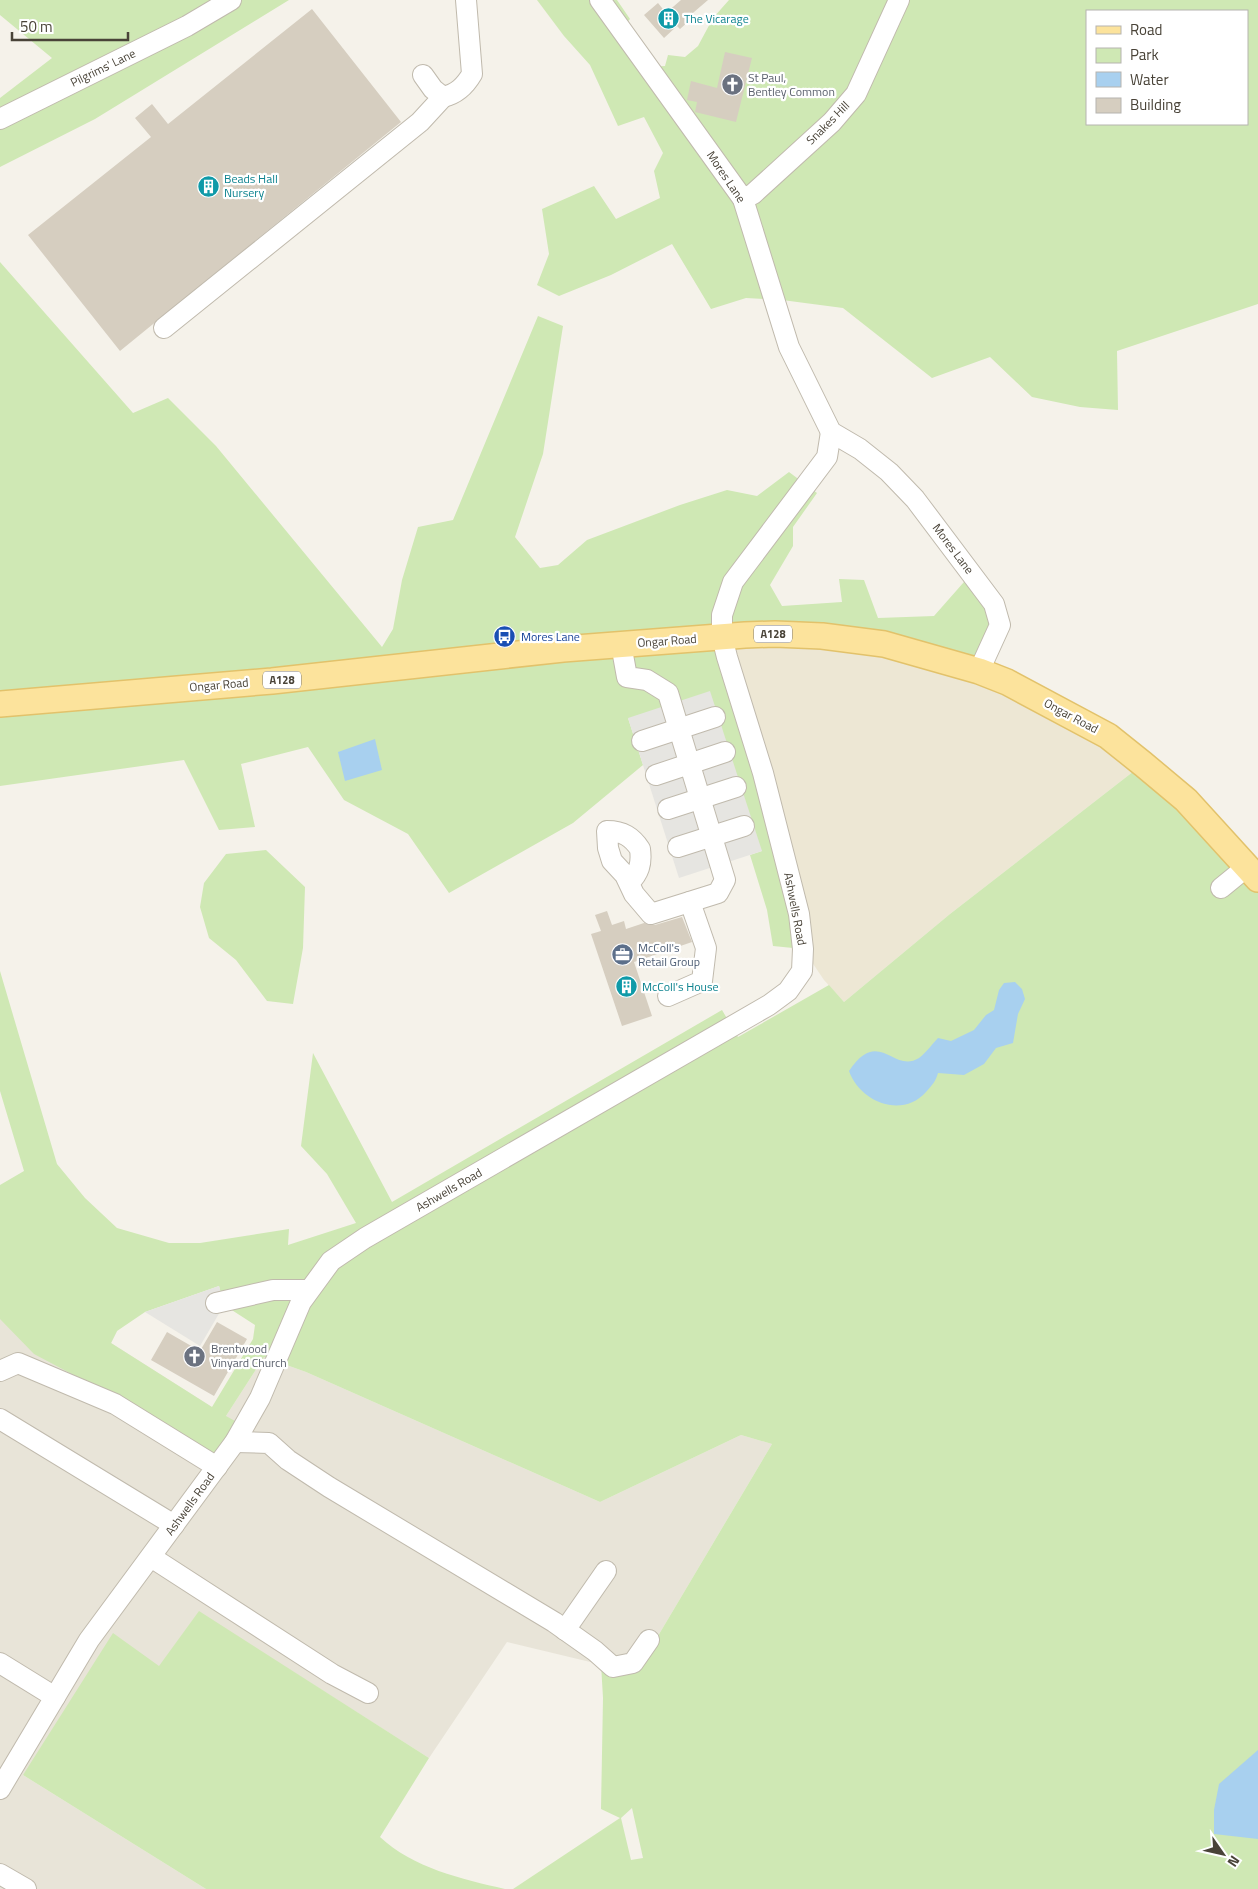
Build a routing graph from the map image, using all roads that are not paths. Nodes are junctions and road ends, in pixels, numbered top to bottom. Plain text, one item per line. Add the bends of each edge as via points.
1 (231, 0) edge
2 (466, 0) edge
3 (600, 0) edge
4 (899, 0) edge
5 (423, 75) dead end
6 (443, 97) junction
7 (0, 119) edge
8 (743, 199) junction
9 (164, 328) dead end
10 (831, 432) junction
11 (856, 447) junction
12 (827, 457) junction
13 (722, 637) junction
14 (621, 644) junction
15 (979, 671) junction
16 (0, 704) edge
17 (715, 717) dead end
18 (680, 729) junction
19 (642, 741) dead end
20 (725, 752) dead end
21 (690, 764) junction
22 (656, 776) dead end
23 (736, 787) dead end
24 (700, 798) junction
25 (668, 809) dead end
26 (744, 826) dead end
27 (711, 837) junction
28 (678, 847) dead end
29 (1241, 876) edge
30 (629, 883) dead end
31 (690, 902) junction
32 (668, 996) dead end
33 (309, 1290) junction
34 (216, 1304) dead end
35 (0, 1372) edge
36 (253, 1412) junction
37 (0, 1419) edge
38 (235, 1442) junction
39 (269, 1443) junction
40 (217, 1467) junction
41 (174, 1525) junction
42 (151, 1557) junction
43 (606, 1571) dead end
44 (565, 1630) junction
45 (649, 1640) dead end
46 (0, 1663) edge
47 (368, 1693) dead end
48 (55, 1697) junction
49 (0, 1789) edge
50 (0, 1874) edge
51 (26, 1889) edge

1 - 7 street, Pilgrims' Lane via 187,26
2 - 6 street via 472,74 454,94
3 - 8 street, Mores Lane
4 - 8 street, Snakes Hill via 856,94 832,122 753,194
5 - 6 street
6 - 9 street via 420,122
8 - 10 street, Mores Lane via 790,347
10 - 11 street, Mores Lane
10 - 12 street
11 - 12 street
11 - 15 street, Mores Lane via 890,472 915,499 994,604 1000,624
12 - 13 street via 733,582 722,615
13 - 14 main road, Ongar Road / A128
13 - 15 main road, Ongar Road / A128 via 822,636 884,644
13 - 33 street, Ashwells Road via 763,773 799,914 804,950 802,971 788,991 769,1005 365,1238 332,1262
14 - 16 main road, Ongar Road / A128 via 272,681
14 - 18 street via 627,677 646,680 668,693
15 - 29 main road, Ongar Road / A128 via 1007,682 1108,736 1186,800
17 - 18 street
18 - 19 street
18 - 21 street
20 - 21 street
21 - 22 street
21 - 24 street
23 - 24 street
24 - 25 street
24 - 27 street
26 - 27 street
27 - 28 street
27 - 31 street via 725,880 718,893
30 - 31 street via 651,914
31 - 32 street via 706,948 702,981
33 - 34 street via 273,1290
33 - 36 street, Ashwells Road
35 - 40 street via 18,1363 115,1404
36 - 38 street, Ashwells Road
36 - 39 street
37 - 41 street
38 - 39 street
38 - 40 street, Ashwells Road
39 - 44 street via 329,1487
40 - 41 street, Ashwells Road
41 - 42 street, Ashwells Road
42 - 47 street via 332,1674
42 - 48 street, Ashwells Road via 89,1640
43 - 44 street
44 - 45 street via 613,1668 633,1663
46 - 48 street
48 - 49 street, Ashwells Road
50 - 51 street

